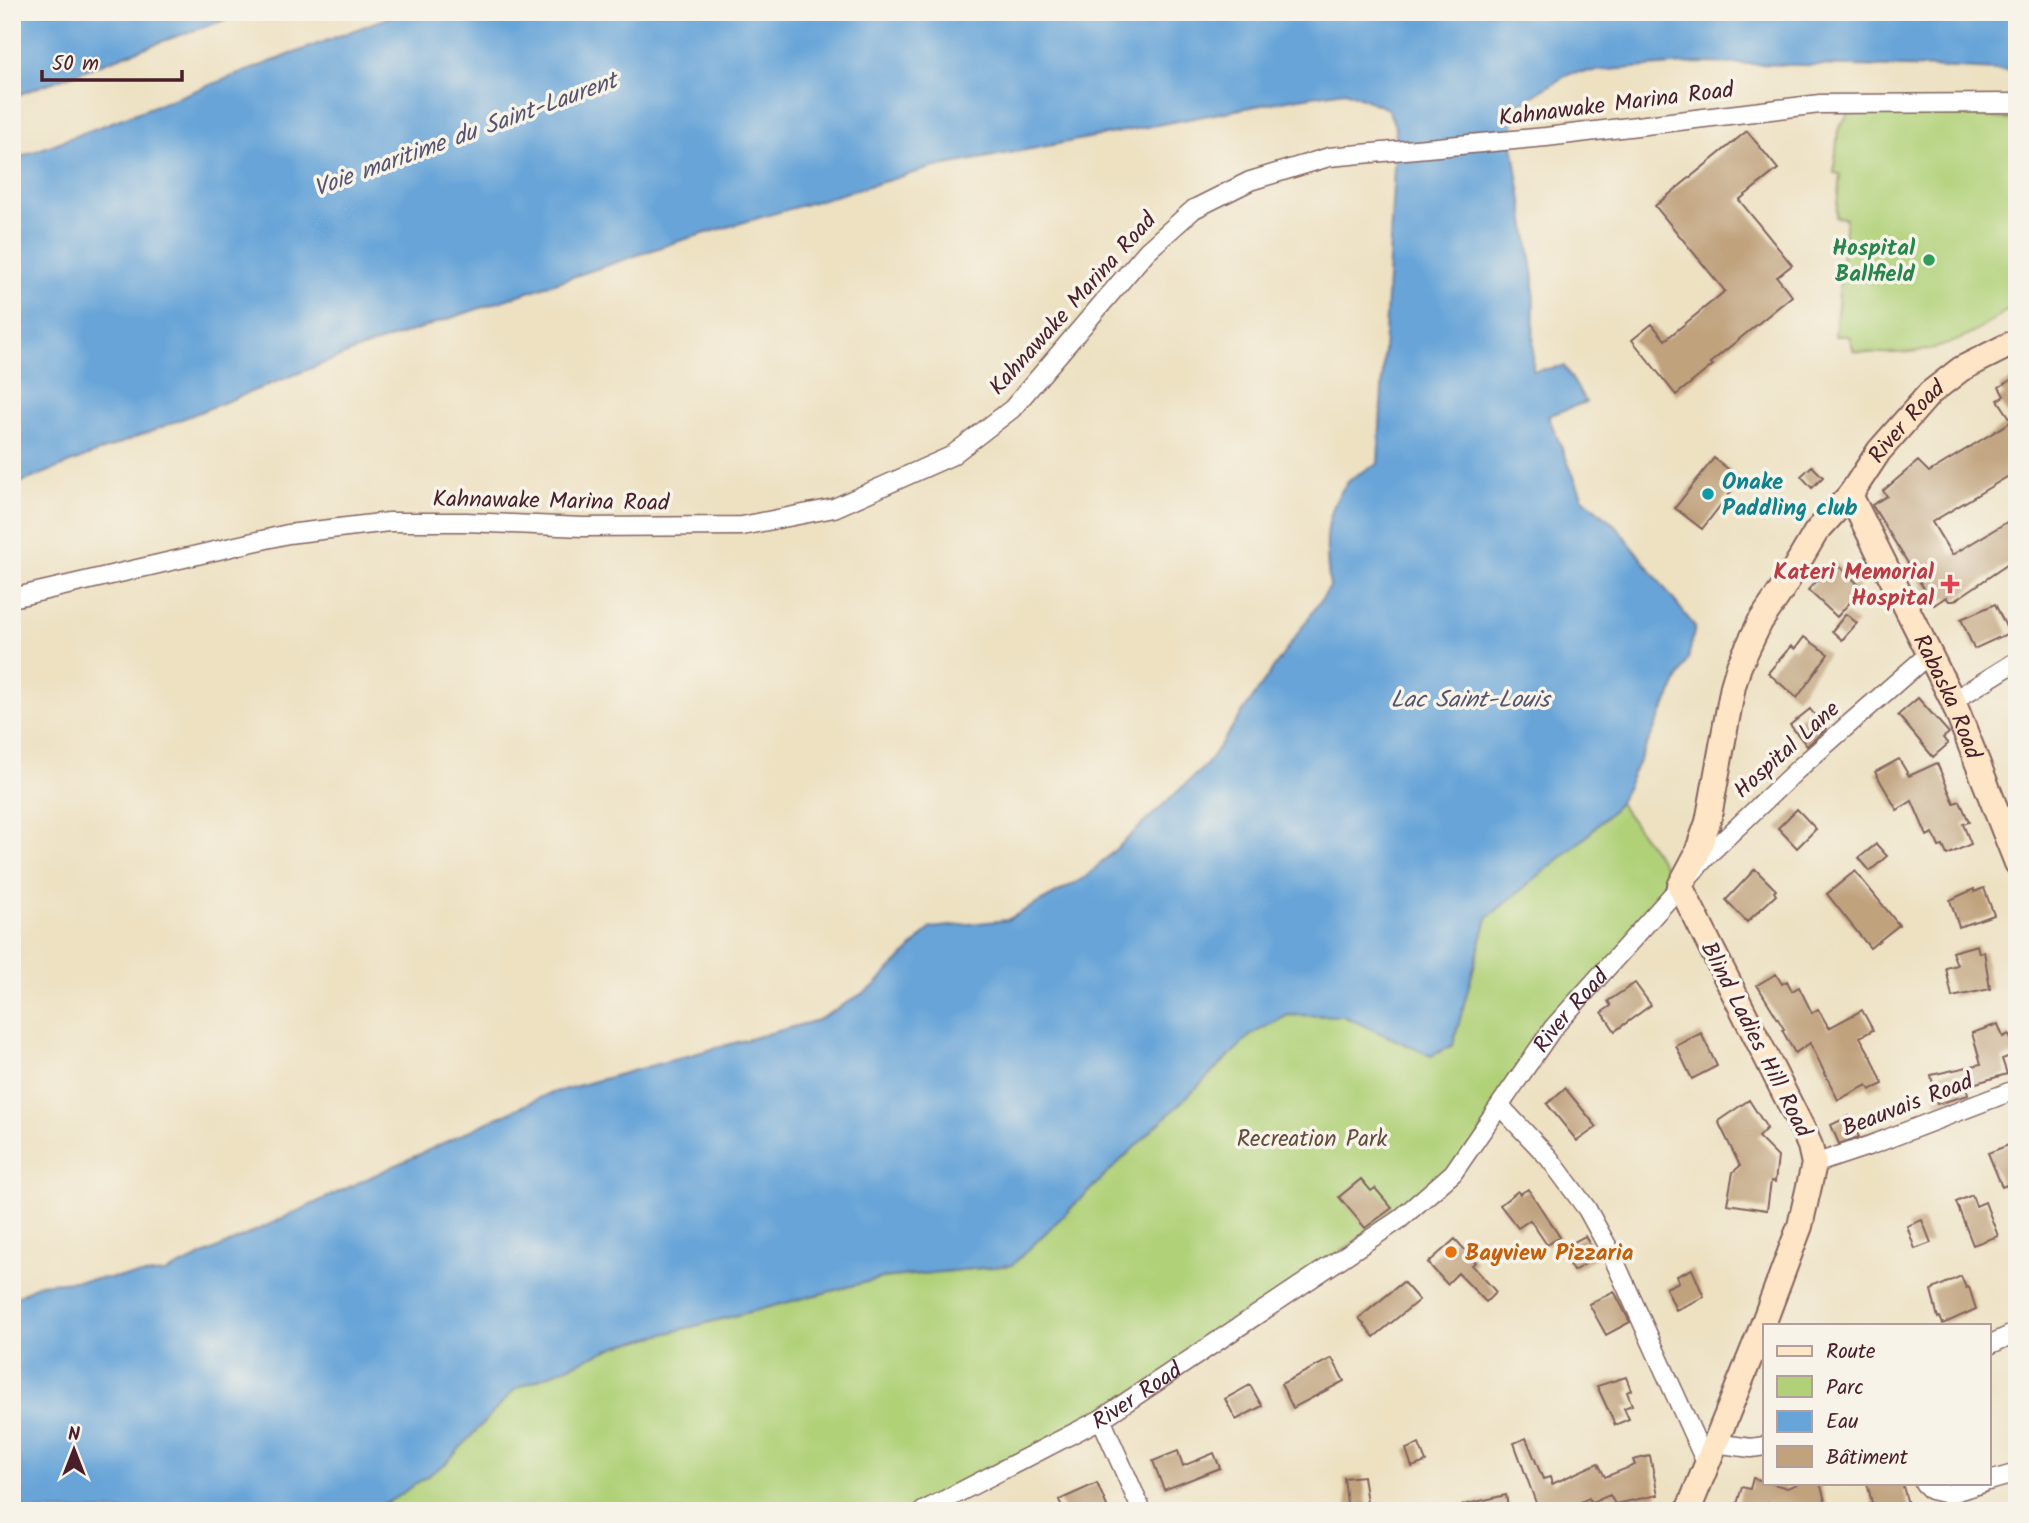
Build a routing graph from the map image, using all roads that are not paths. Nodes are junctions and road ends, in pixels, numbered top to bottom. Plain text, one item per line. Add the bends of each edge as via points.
1 (2017, 103) edge
2 (2017, 341) edge
3 (1850, 495) junction
4 (12, 598) edge
5 (1930, 653) junction
6 (2017, 661) edge
7 (1953, 701) junction
8 (2017, 863) edge
9 (1680, 886) junction
10 (2017, 1089) edge
11 (1500, 1106) junction
12 (1814, 1164) junction
13 (1763, 1324) edge
14 (1763, 1324) edge
15 (2017, 1332) edge
16 (1990, 1345) edge
17 (1101, 1419) junction
18 (1763, 1446) edge
19 (1711, 1454) junction
20 (2017, 1473) edge
21 (1990, 1481) edge
22 (1925, 1484) edge
23 (1980, 1484) edge
24 (923, 1511) edge
25 (1142, 1511) edge
26 (1688, 1511) edge

1 - 4 street, Kahnawake Marina Road via 1820,104 1329,158 1250,181 1194,209 1147,251 1012,409 951,456 834,508 742,526 389,522 288,534
2 - 3 street, River Road via 1961,369 1930,393 1879,451
3 - 5 street, Rabaska Road
3 - 9 street, River Road via 1816,532 1743,657 1733,686 1708,822
5 - 7 street, Rabaska Road
5 - 9 street, Hospital Lane via 1798,769
6 - 7 street
7 - 8 street, Rabaska Road
9 - 11 street, River Road via 1553,1028
9 - 12 street, Blind Ladies Hill Road via 1804,1132
10 - 12 street, Beauvais Road
11 - 17 street, River Road via 1453,1173 1400,1219
11 - 19 street via 1549,1158 1587,1209
12 - 13 street, Blind Ladies Hill Road via 1800,1227
14 - 19 street, Blind Ladies Hill Road
15 - 16 street
17 - 24 street, River Road
17 - 25 street
18 - 19 street
19 - 26 street, Blind Ladies Hill Road
20 - 21 street
22 - 23 street via 1948,1494

